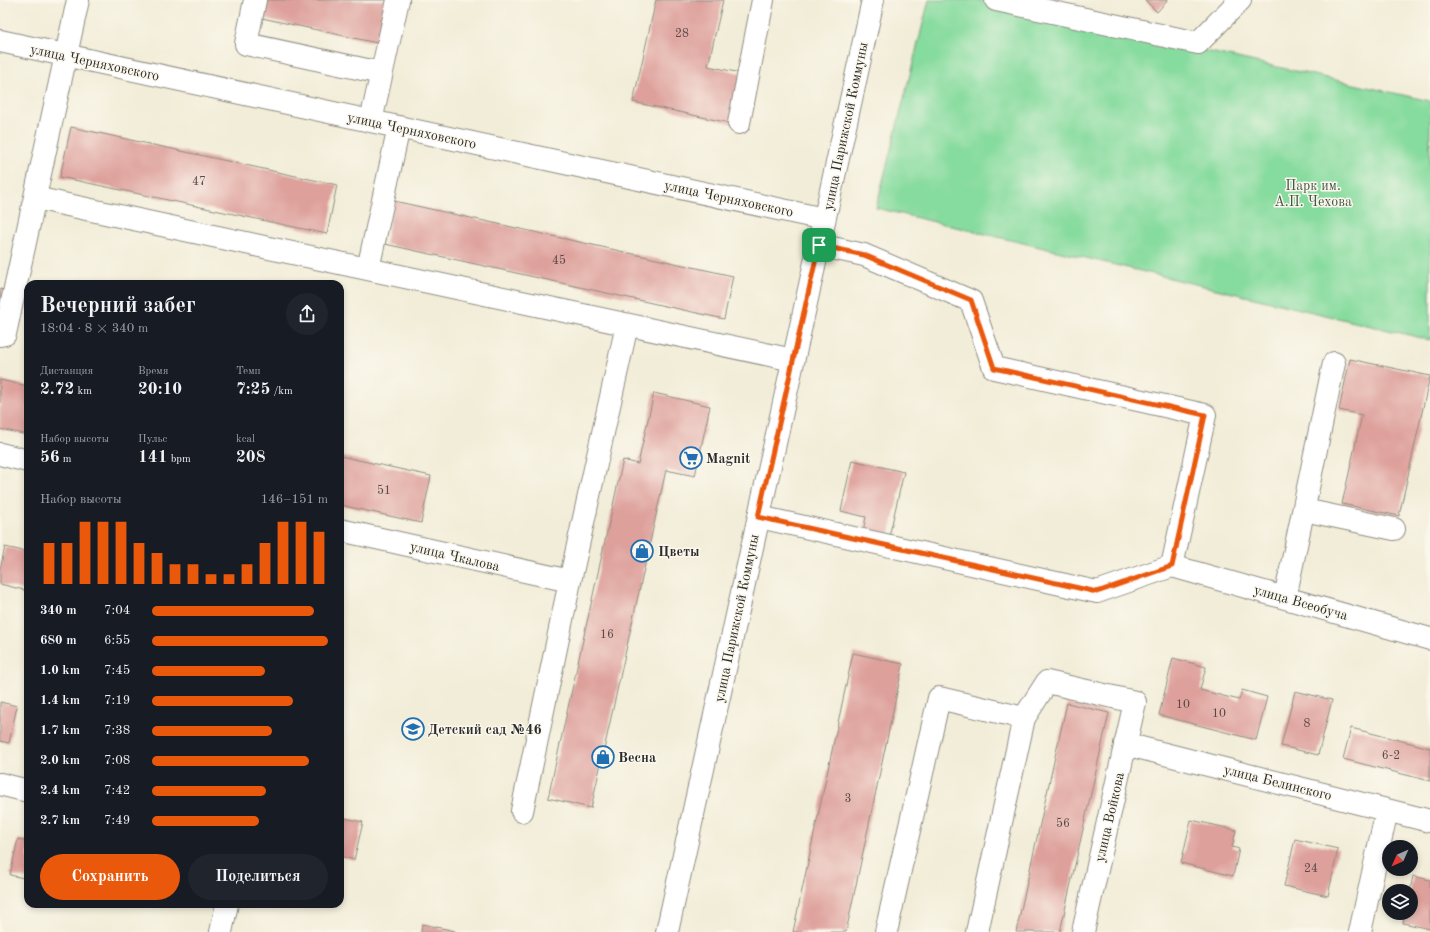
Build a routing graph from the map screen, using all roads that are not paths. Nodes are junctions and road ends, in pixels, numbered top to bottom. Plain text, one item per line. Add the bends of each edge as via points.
1 (78, 0) edge
2 (255, 0) edge
3 (398, 0) edge
4 (763, 0) edge
5 (873, 0) edge
6 (996, 0) edge
7 (1240, 0) edge
8 (0, 41) edge
9 (66, 55) junction
10 (381, 73) junction
11 (371, 121) junction
12 (739, 123) dead end
13 (399, 127) junction
14 (35, 198) junction
15 (824, 219) junction
16 (819, 245) junction
17 (368, 269) junction
18 (627, 325) junction
19 (0, 335) edge
20 (793, 360) junction
21 (1334, 363) dead end
22 (0, 454) edge
23 (24, 460) edge
24 (1304, 510) junction
25 (758, 517) junction
26 (1394, 529) dead end
27 (344, 531) edge
28 (1172, 566) junction
29 (570, 581) junction
30 (1285, 598) junction
31 (1430, 639) edge
32 (1024, 718) junction
33 (1126, 744) junction
34 (0, 784) edge
35 (24, 790) edge
36 (1388, 810) junction
37 (522, 811) dead end
38 (1430, 821) edge
39 (226, 908) edge
40 (221, 932) edge
41 (667, 932) edge
42 (886, 932) edge
43 (976, 932) edge
44 (1083, 932) edge
45 (1360, 932) edge

1 - 9 street
2 - 10 street via 246,44
3 - 10 street
4 - 12 street
5 - 15 street, улица Парижской Коммуны
6 - 7 street via 1198,43
8 - 9 street, улица Черняховского
9 - 11 street, улица Черняховского
9 - 14 street
10 - 11 street
11 - 13 street, улица Черняховского
13 - 15 street, улица Черняховского
13 - 17 street
14 - 17 street
14 - 19 street via 5,334
15 - 16 street, улица Парижской Коммуны
16 - 20 street, улица Парижской Коммуны
16 - 28 street via 864,255 971,300 994,368 1205,415
17 - 18 street
18 - 20 street
18 - 29 street
20 - 25 street, улица Парижской Коммуны
21 - 24 street
22 - 23 street
24 - 26 street
24 - 30 street
25 - 28 street via 1097,592
25 - 41 street, улица Парижской Коммуны
27 - 29 street, улица Чкалова
28 - 30 street, улица Всеобуча
29 - 37 street
30 - 31 street, улица Всеобуча
32 - 33 street, улица Войкова via 1047,682 1135,702
32 - 42 street via 939,698
32 - 43 street
33 - 36 street, улица Белинского
33 - 44 street, улица Войкова
34 - 35 street
36 - 38 street, улица Белинского
36 - 45 street
39 - 40 street

